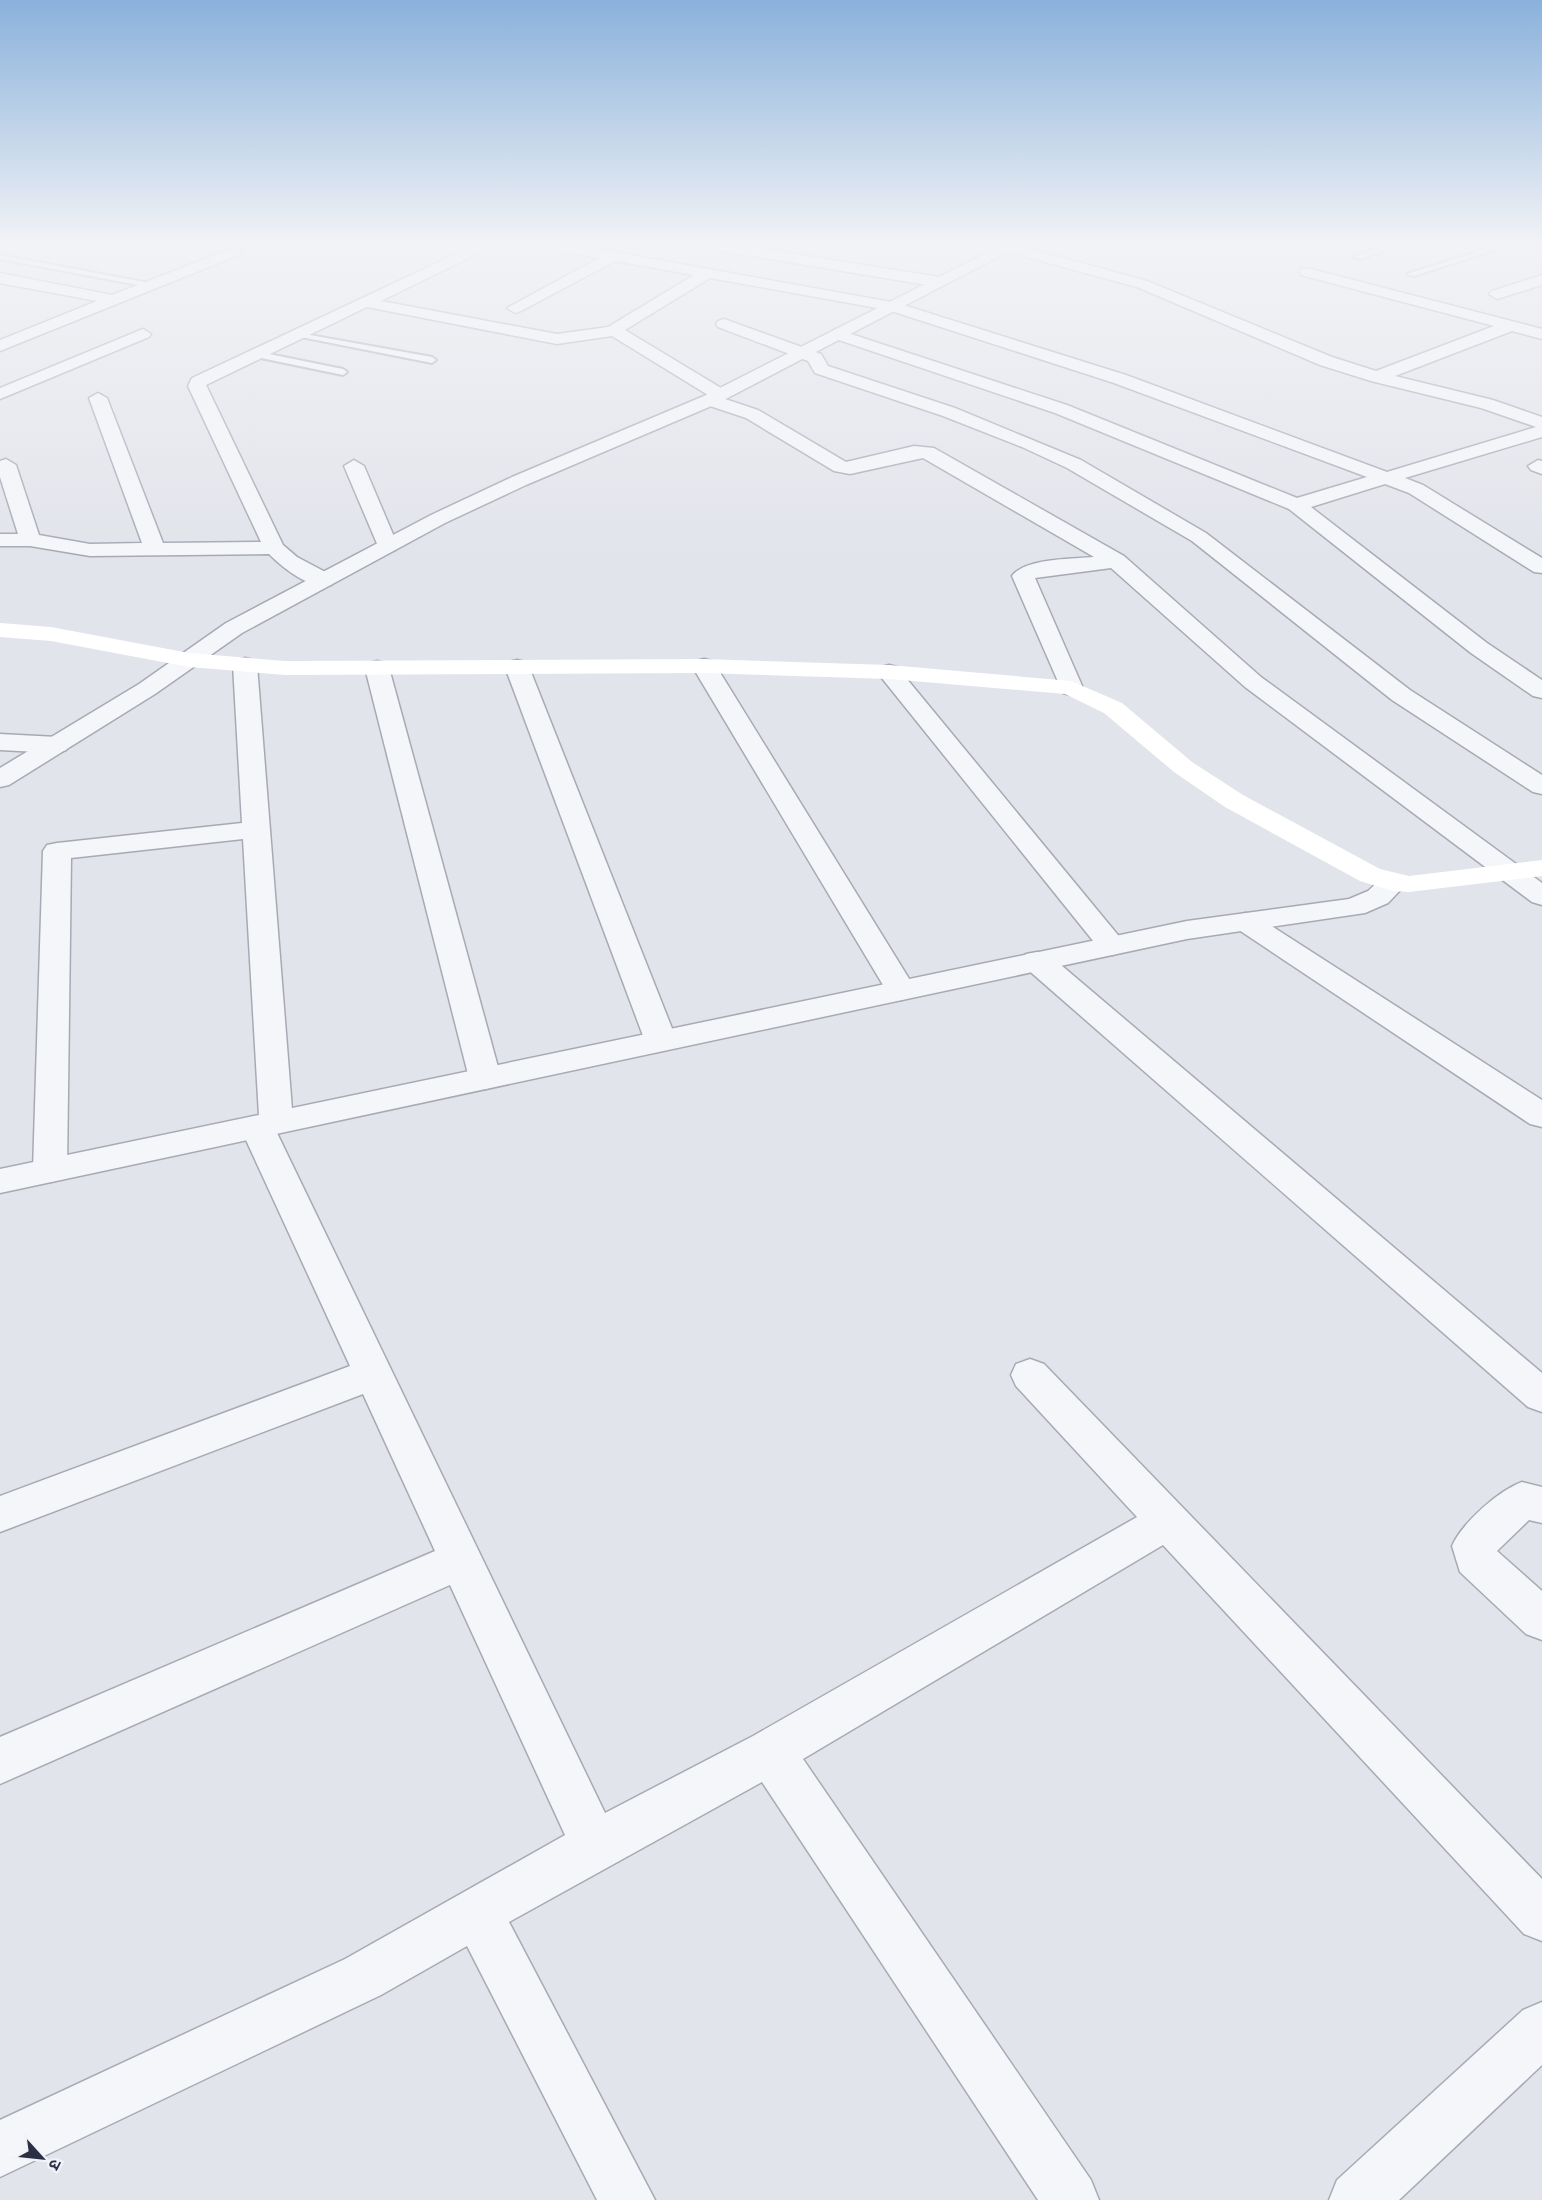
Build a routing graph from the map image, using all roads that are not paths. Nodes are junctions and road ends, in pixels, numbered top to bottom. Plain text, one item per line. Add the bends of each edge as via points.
1 (108, 349) edge
2 (265, 349) edge
3 (373, 349) edge
4 (642, 349) edge
5 (791, 349) edge
6 (807, 349) edge
7 (881, 349) edge
8 (1025, 349) edge
9 (1297, 349) edge
10 (1451, 349) edge
11 (800, 352) junction
12 (254, 354) junction
13 (432, 360) dead end
14 (343, 372) dead end
15 (1377, 377) junction
16 (0, 394) edge
17 (98, 398) dead end
18 (715, 398) junction
19 (1533, 399) dead end
20 (1505, 410) junction
21 (1542, 423) edge
22 (1542, 431) edge
23 (6, 465) dead end
24 (354, 466) dead end
25 (1383, 478) junction
26 (1296, 505) junction
27 (0, 540) edge
28 (30, 540) junction
29 (388, 546) junction
30 (274, 548) junction
31 (155, 549) junction
32 (1116, 561) junction
33 (1542, 567) edge
34 (323, 580) junction
35 (0, 630) edge
36 (189, 660) junction
37 (245, 665) junction
38 (704, 666) junction
39 (517, 667) junction
40 (377, 668) junction
41 (889, 672) junction
42 (1071, 688) junction
43 (1542, 692) edge
44 (0, 742) edge
45 (57, 745) junction
46 (0, 779) edge
47 (1542, 786) edge
48 (256, 830) junction
49 (1542, 868) edge
50 (1509, 872) junction
51 (1393, 883) junction
52 (1542, 896) edge
53 (1246, 922) junction
54 (1112, 946) junction
55 (1037, 961) junction
56 (901, 990) junction
57 (661, 1041) junction
58 (485, 1078) junction
59 (1542, 1116) edge
60 (266, 1124) junction
61 (50, 1170) junction
62 (0, 1181) edge
63 (373, 1374) junction
64 (1030, 1375) dead end
65 (1542, 1396) edge
66 (1542, 1505) edge
67 (0, 1514) edge
68 (1167, 1521) junction
69 (460, 1560) junction
70 (1542, 1620) edge
71 (770, 1752) junction
72 (0, 1761) edge
73 (595, 1846) junction
74 (477, 1913) junction
75 (1542, 1916) edge
76 (1542, 2029) edge
77 (0, 2149) edge
78 (627, 2200) edge
79 (1071, 2200) edge
80 (1357, 2200) edge

1 - 16 street
2 - 12 street
3 - 13 lane
4 - 18 street
5 - 11 street
6 - 11 street
7 - 26 street via 1052,405
8 - 25 street via 1120,379
9 - 15 street
10 - 15 street
11 - 18 street
11 - 47 street via 814,358 821,369 949,412 1056,455 1199,537 1401,695
12 - 14 lane
12 - 30 street via 202,378 197,386
15 - 20 street
17 - 31 street
18 - 29 street via 519,481
18 - 32 street via 752,414 841,467 927,452
19 - 20 street
20 - 21 street
22 - 25 street
23 - 28 street
24 - 29 street
25 - 26 street
25 - 33 street via 1426,495
26 - 43 street via 1479,648
27 - 28 street
28 - 31 street via 75,549
29 - 34 street
30 - 31 street
30 - 34 street
32 - 42 street via 1033,570 1023,576
32 - 50 street via 1253,682
34 - 36 street via 234,628
35 - 36 main road via 51,634
36 - 37 main road
36 - 45 street
37 - 40 main road
37 - 48 street
38 - 39 main road
38 - 41 main road
38 - 56 street
39 - 40 main road
39 - 57 street
40 - 58 street
41 - 42 main road
41 - 54 street
42 - 51 main road via 1113,708 1183,767 1234,801
44 - 45 street
45 - 46 street
48 - 60 street
48 - 61 street via 57,851
49 - 50 main road
50 - 51 main road
50 - 52 street
51 - 53 street via 1378,897 1355,907
53 - 54 street
53 - 59 street
54 - 55 street
55 - 56 street
55 - 65 street
56 - 57 street
57 - 58 street
58 - 60 street
60 - 61 street
60 - 63 street
61 - 62 street
63 - 67 street
63 - 69 street
64 - 68 street
66 - 70 street via 1522,1500 1473,1546 1472,1552
68 - 71 street
68 - 75 street
69 - 72 street
69 - 73 street
71 - 73 street
71 - 79 street
73 - 74 street
74 - 77 street via 363,1977
74 - 78 street
76 - 80 street

